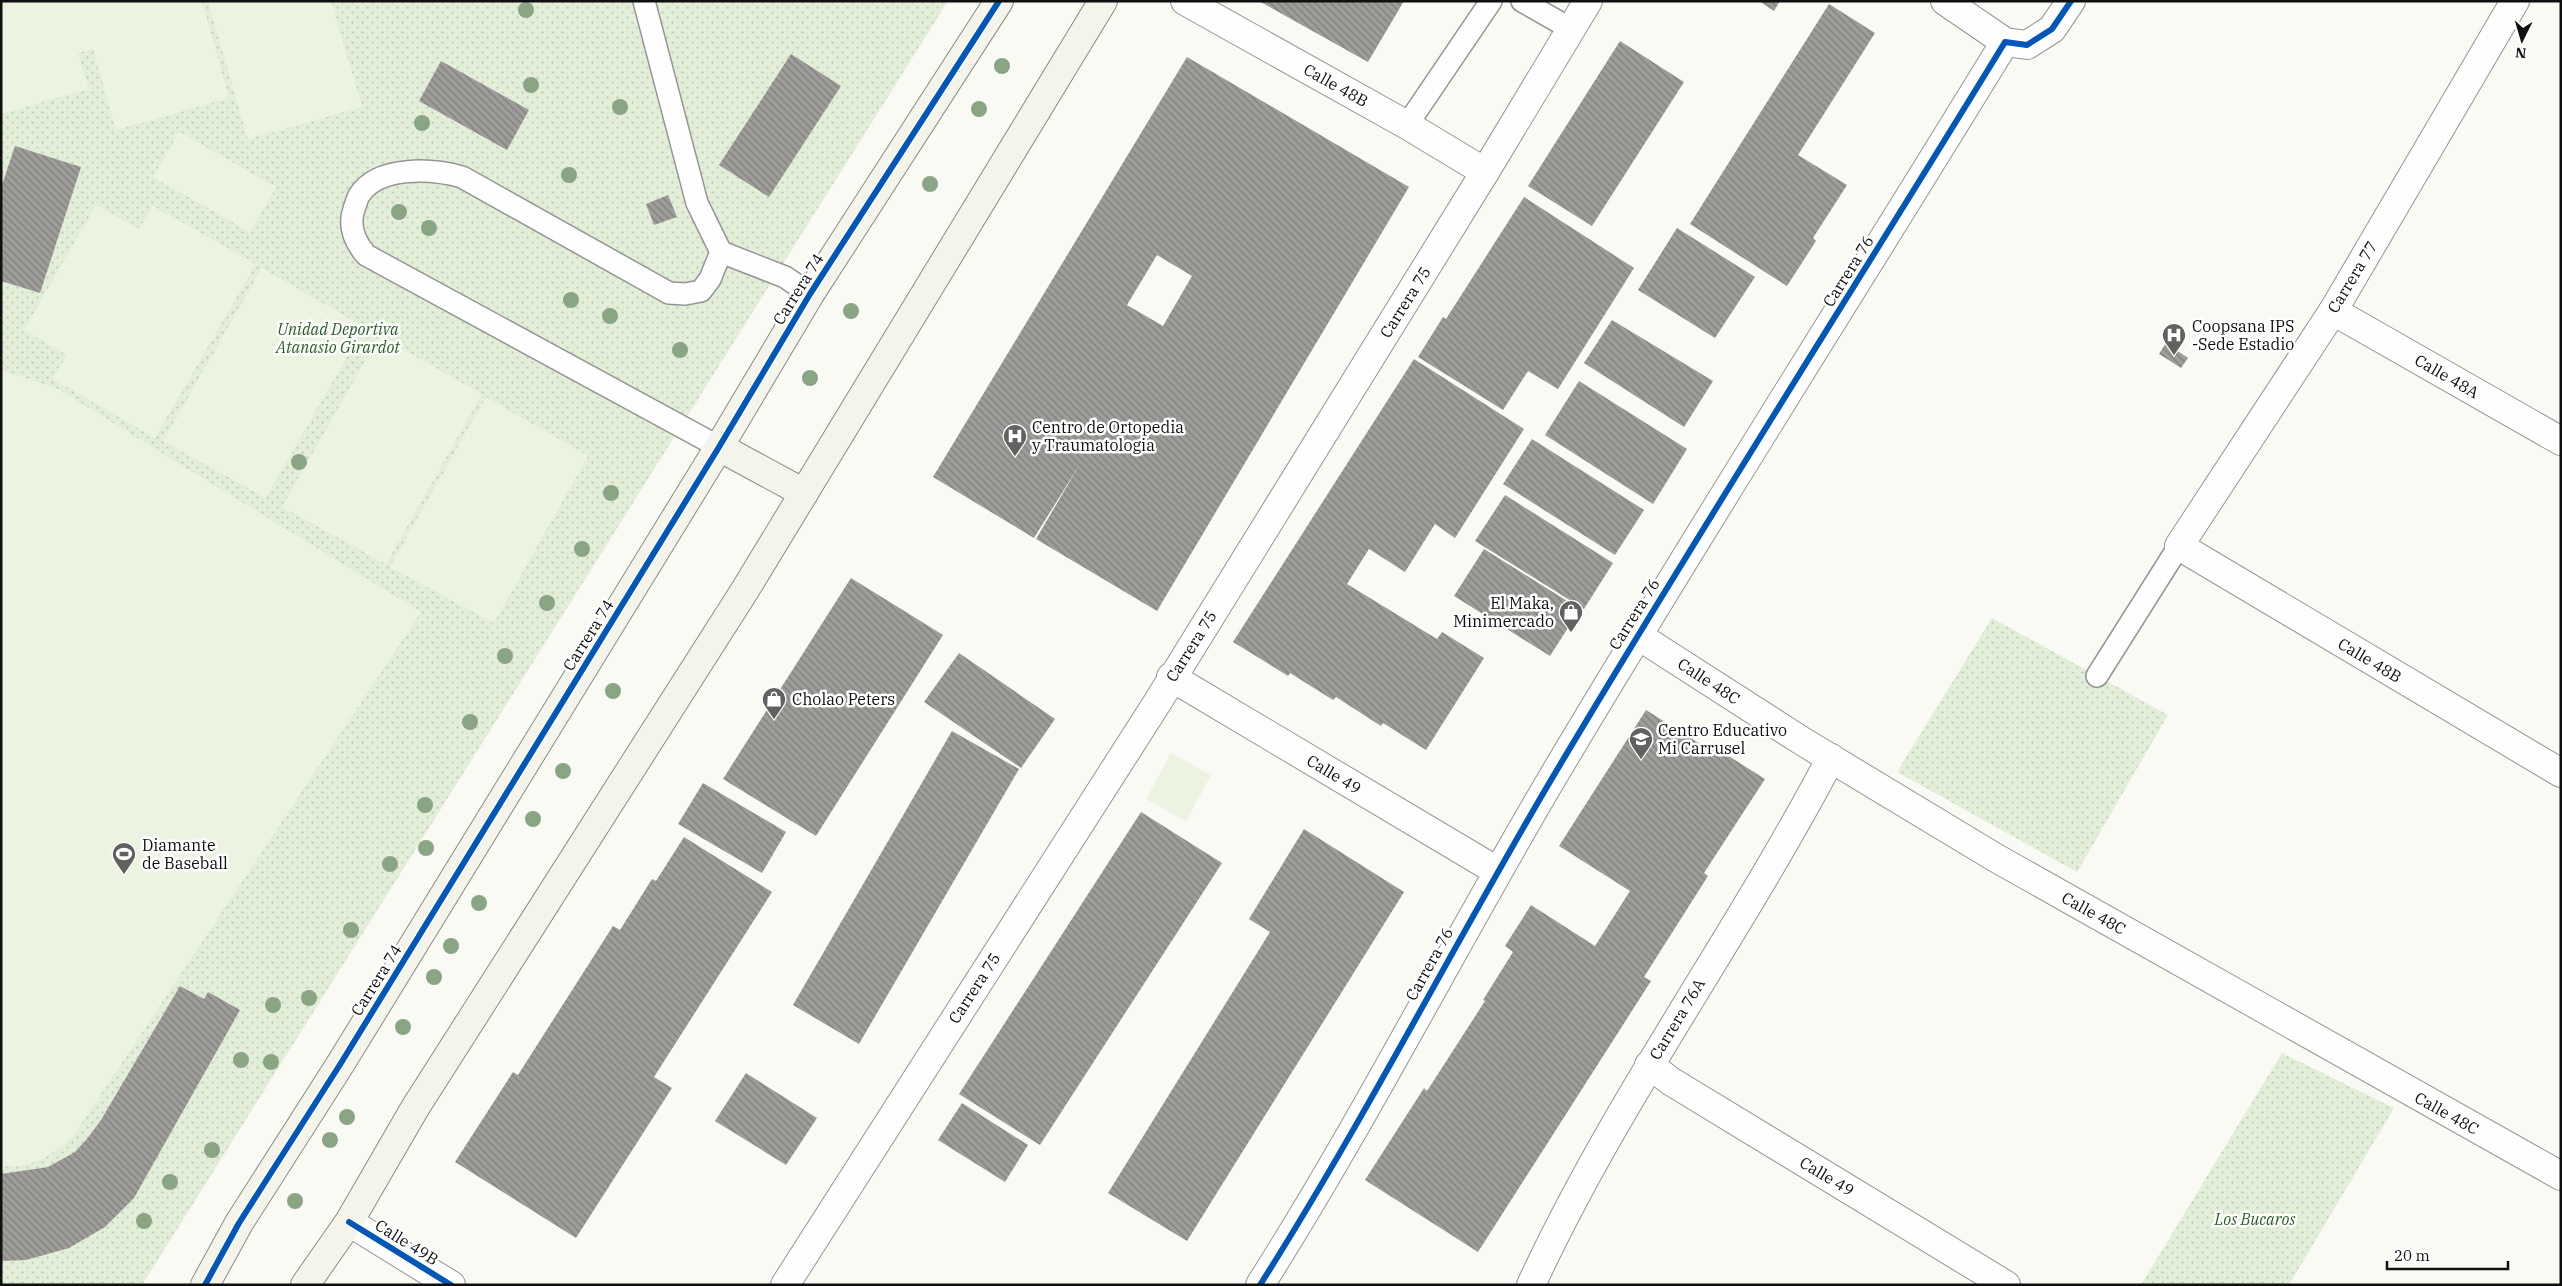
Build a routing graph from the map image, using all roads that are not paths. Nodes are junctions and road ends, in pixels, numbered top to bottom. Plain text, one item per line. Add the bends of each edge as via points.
1 (644, 1) edge
2 (999, 1) edge
3 (1103, 1) edge
4 (1185, 1) edge
5 (1491, 1) edge
6 (1522, 1) edge
7 (1588, 1) edge
8 (1945, 1) edge
9 (2071, 1) edge
10 (2515, 1) edge
11 (1571, 30) junction
12 (2005, 42) junction
13 (1407, 125) junction
14 (1485, 172) junction
15 (721, 252) junction
16 (810, 294) junction
17 (2333, 311) junction
18 (2561, 441) edge
19 (719, 447) junction
20 (804, 494) junction
21 (2179, 546) junction
22 (1637, 635) junction
23 (2097, 676) dead end
24 (1171, 677) junction
25 (1831, 758) junction
26 (2561, 773) edge
27 (1497, 871) junction
28 (1649, 1065) junction
29 (2561, 1176) edge
30 (349, 1222) junction
31 (205, 1285) edge
32 (305, 1285) edge
33 (452, 1285) edge
34 (785, 1285) edge
35 (1260, 1285) edge
36 (1531, 1285) edge
37 (2006, 1285) edge

1 - 15 lane via 697,203
2 - 16 main road, Carrera 74
3 - 20 main road via 843,424
4 - 13 street, Calle 48B
5 - 13 lane
6 - 11 lane
7 - 11 street, Carrera 75
8 - 12 street
9 - 12 street via 2052,29 2027,45
10 - 17 street, Carrera 77
11 - 14 street, Carrera 75
12 - 22 street, Carrera 76
13 - 14 street, Calle 48B
14 - 24 street, Carrera 75
15 - 16 lane via 785,277
15 - 19 lane via 710,280 701,291 669,293 462,177 443,172 418,170 374,182 360,194 352,216 353,233 366,255
16 - 19 main road, Carrera 74
17 - 18 street, Calle 48A
17 - 21 street, Carrera 77
19 - 20 main road
19 - 31 main road, Carrera 74 via 341,1063 239,1223
20 - 30 main road via 415,1108
21 - 23 lane
21 - 26 street, Calle 48B
22 - 25 street, Calle 48C
22 - 27 street, Carrera 76
24 - 27 street, Calle 49
24 - 34 street, Carrera 75
25 - 28 street, Carrera 76A via 1794,828
25 - 29 street, Calle 48C via 1996,858
27 - 35 street, Carrera 76 via 1310,1206
28 - 36 street, Carrera 76A via 1560,1222
28 - 37 street, Calle 49
30 - 32 main road
30 - 33 street, Calle 49B

